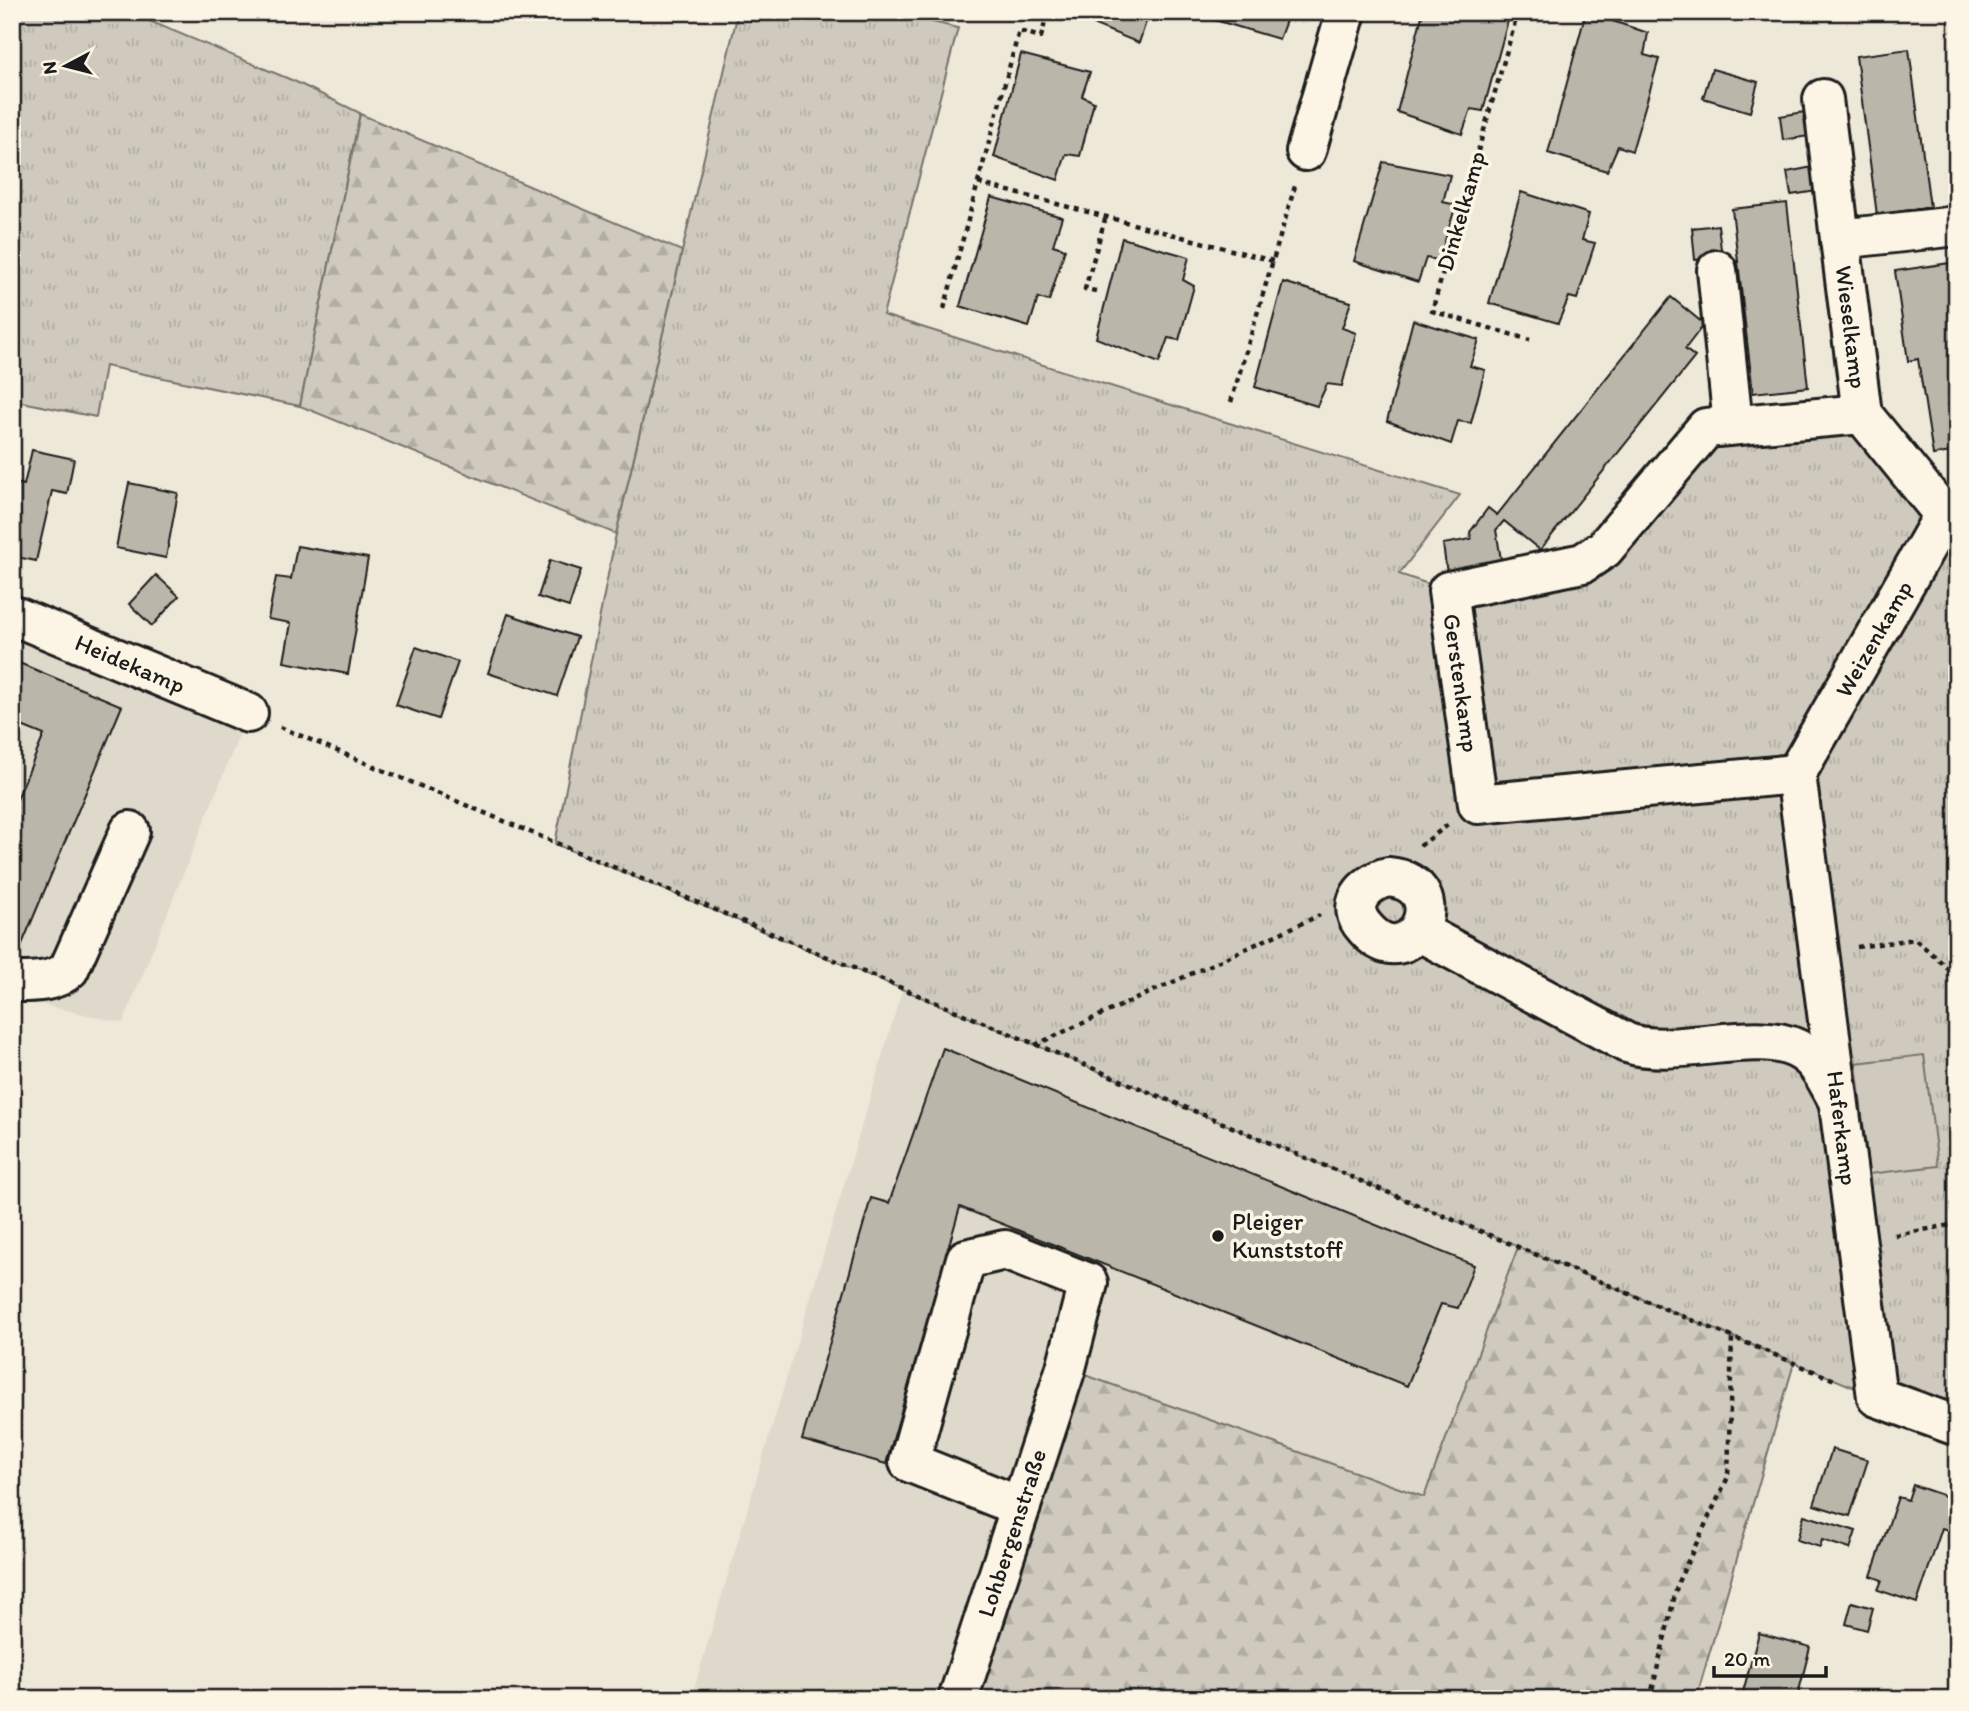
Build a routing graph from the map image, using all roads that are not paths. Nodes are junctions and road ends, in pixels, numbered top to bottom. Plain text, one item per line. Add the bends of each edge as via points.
1 (1346, 12) edge
2 (1822, 99) dead end
3 (1306, 151) road end
4 (1957, 226) edge
5 (1840, 239) junction
6 (1717, 270) dead end
7 (1862, 414) junction
8 (1733, 425) junction
9 (1951, 514) edge
10 (12, 615) edge
11 (248, 713) road end
12 (1797, 774) junction
13 (130, 831) dead end
14 (1366, 887) road end
15 (12, 982) edge
16 (1839, 1102) junction
17 (1957, 1426) edge
18 (1021, 1507) junction
19 (958, 1699) edge

1 - 3 street
2 - 5 street, Wieselkamp
4 - 5 street, Wieselkamp
5 - 7 street, Wieselkamp
6 - 8 street
7 - 8 street, Gerstenkamp
7 - 9 street
8 - 12 street, Gerstenkamp via 1706,428 1604,549 1583,563 1448,591 1478,804
9 - 12 street, Weizenkamp
10 - 11 street, Heidekamp
12 - 16 street, Haferkamp
13 - 15 street via 69,969 43,980
14 - 16 street via 1388,877 1404,878 1417,888 1423,901 1425,919 1420,932 1627,1044 1662,1050 1780,1044 1804,1053 1822,1072
16 - 17 street, Haferkamp via 1877,1397
18 - 18 street, Lohbergenstraße via 1088,1283 1005,1250 967,1259 909,1462
18 - 19 street, Lohbergenstraße

